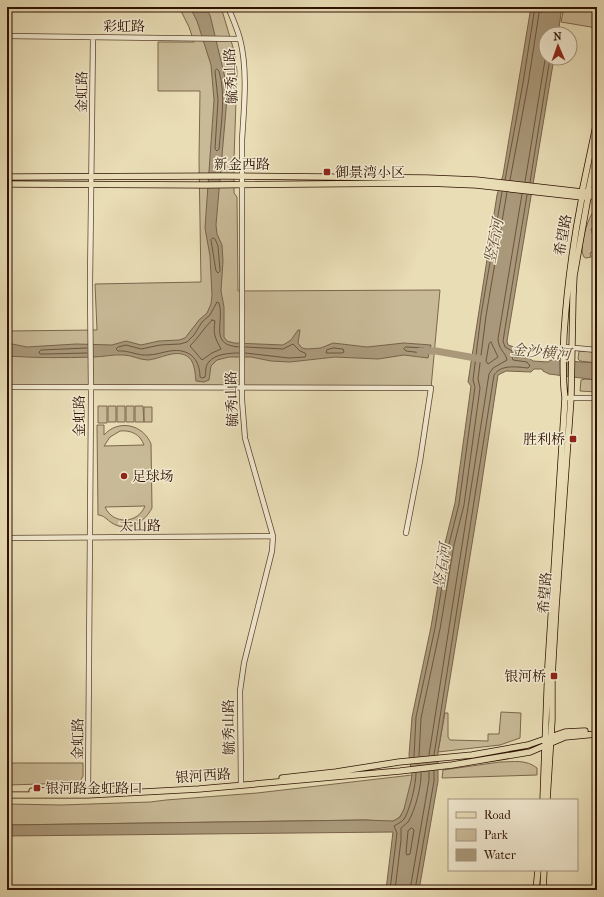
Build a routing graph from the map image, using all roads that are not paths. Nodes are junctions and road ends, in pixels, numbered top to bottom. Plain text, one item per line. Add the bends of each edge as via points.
1 (228, 7) edge
2 (7, 36) edge
3 (93, 37) junction
4 (240, 39) junction
5 (597, 121) edge
6 (597, 151) edge
7 (92, 176) junction
8 (242, 176) junction
9 (7, 177) edge
10 (476, 182) junction
11 (7, 184) edge
12 (92, 184) junction
13 (242, 184) junction
14 (597, 190) edge
15 (597, 194) edge
16 (585, 195) junction
17 (564, 347) junction
18 (572, 348) junction
19 (597, 350) edge
20 (7, 387) edge
21 (90, 387) junction
22 (242, 387) junction
23 (564, 395) junction
24 (571, 398) junction
25 (597, 398) edge
26 (406, 533) dead end
27 (273, 536) junction
28 (7, 538) edge
29 (90, 538) junction
30 (597, 732) edge
31 (548, 737) junction
32 (551, 744) junction
33 (545, 746) junction
34 (241, 783) junction
35 (7, 792) edge
36 (88, 792) junction
37 (7, 795) edge
38 (543, 799) edge
39 (547, 799) edge
40 (538, 871) edge
41 (544, 871) edge
42 (536, 889) edge
43 (543, 889) edge
44 (597, 889) edge

1 - 4 street, 毓秀山路
2 - 3 street, 彩虹路
3 - 4 street, 彩虹路
3 - 7 street, 金虹路
4 - 8 street, 毓秀山路 via 244,66
5 - 16 main road, 希望路
6 - 16 main road, 希望路
7 - 8 main road, 新金西路
7 - 9 main road, 新金西路
7 - 12 street, 金虹路
8 - 10 main road, 新金西路 via 427,178
8 - 13 street, 毓秀山路
10 - 13 main road, 新金西路
10 - 16 main road
11 - 12 main road, 新金西路
12 - 13 main road, 新金西路
12 - 21 street, 金虹路
13 - 22 street, 毓秀山路
14 - 16 main road
15 - 16 main road
16 - 17 main road, 希望路 via 572,246
16 - 18 main road, 希望路 via 574,276
17 - 18 street
17 - 23 main road, 希望路
18 - 19 street
18 - 24 main road, 希望路
20 - 21 street
21 - 22 street
21 - 29 street, 金虹路
22 - 26 street via 431,388
22 - 27 street, 毓秀山路 via 245,438
23 - 24 street
23 - 31 main road, 希望路 via 548,665
24 - 25 street
24 - 31 main road, 希望路
27 - 29 street, 太山路
27 - 34 street, 毓秀山路 via 272,552 244,663 240,691
28 - 29 street, 太山路
29 - 36 street, 金虹路
30 - 31 main road via 565,732
30 - 32 main road via 565,737
31 - 32 main road, 希望路
31 - 33 main road, 希望路
31 - 34 main road, 银河西路 via 528,745 472,755
32 - 33 main road
32 - 39 main road, 希望路
33 - 34 main road, 银河西路 via 530,752 452,765
33 - 38 main road, 希望路
34 - 36 main road, 银河西路
35 - 36 main road, 银河西路
36 - 37 main road, 银河西路
40 - 42 main road
41 - 43 main road
42 - 43 street
43 - 44 street

